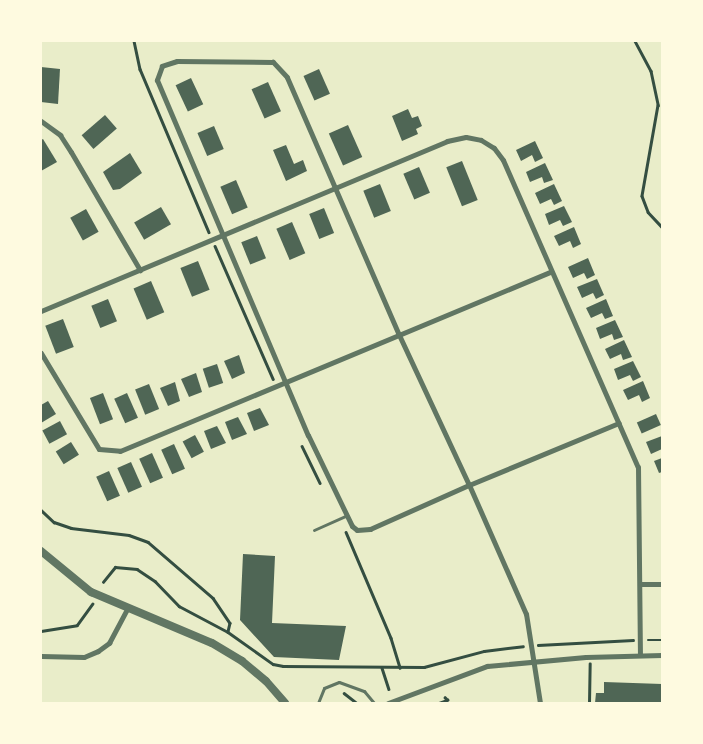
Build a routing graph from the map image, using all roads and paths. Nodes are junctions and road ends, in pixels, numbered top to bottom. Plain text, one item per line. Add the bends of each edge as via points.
1 (635, 41) edge
2 (41, 121) edge
3 (335, 189) junction
4 (662, 227) edge
5 (224, 235) junction
6 (140, 270) junction
7 (550, 272) junction
8 (41, 311) edge
9 (399, 335) junction
10 (41, 353) edge
11 (286, 382) junction
12 (619, 423) junction
13 (469, 485) junction
14 (41, 510) edge
15 (345, 516) junction
16 (314, 530) dead end
17 (41, 551) edge
18 (104, 582) dead end
19 (640, 584) junction
20 (662, 584) edge
21 (92, 604) dead end
22 (128, 608) junction
23 (41, 631) edge
24 (228, 632) junction
25 (640, 640) junction
26 (662, 640) edge
27 (531, 646) junction
28 (640, 655) junction
29 (41, 656) edge
30 (662, 656) edge
31 (591, 657) junction
32 (534, 661) junction
33 (382, 668) junction
34 (389, 689) dead end
35 (445, 698) dead end
36 (285, 703) edge
37 (318, 703) edge
38 (374, 703) edge
39 (388, 703) edge
40 (439, 703) edge
41 (540, 703) edge
42 (589, 703) edge

1 - 4 path via 651,71 658,106 642,196 648,212
2 - 6 street via 60,135
3 - 5 street
3 - 5 street via 280,68 272,62 168,62 162,66 157,80
3 - 7 street via 447,141 466,136 482,140 494,148 502,160
3 - 9 street
5 - 6 street
5 - 11 street
6 - 8 street
7 - 9 street
7 - 12 street
9 - 11 street
9 - 13 street
10 - 11 street via 94,442 99,449 111,452
11 - 15 street
12 - 13 street
12 - 19 street via 638,467
13 - 15 street via 370,529 357,530
13 - 27 street via 526,614
14 - 24 path via 54,522 72,528 129,535 148,542 213,598 230,622
15 - 16 lane
17 - 22 street via 85,588
18 - 24 path via 115,567 137,568 155,581 178,606
19 - 20 street
19 - 25 street
21 - 23 path via 77,625
22 - 29 street via 113,638 98,651 84,657
22 - 36 street via 212,643 266,681
24 - 33 path via 273,664
25 - 26 path
25 - 27 path
25 - 28 street
27 - 32 street
27 - 33 path via 484,651 437,666
28 - 30 street
28 - 31 street
31 - 32 street
31 - 42 path
32 - 39 street via 487,666
32 - 41 street
33 - 34 path
35 - 40 path via 447,700
37 - 38 lane via 324,688 339,682 364,691

